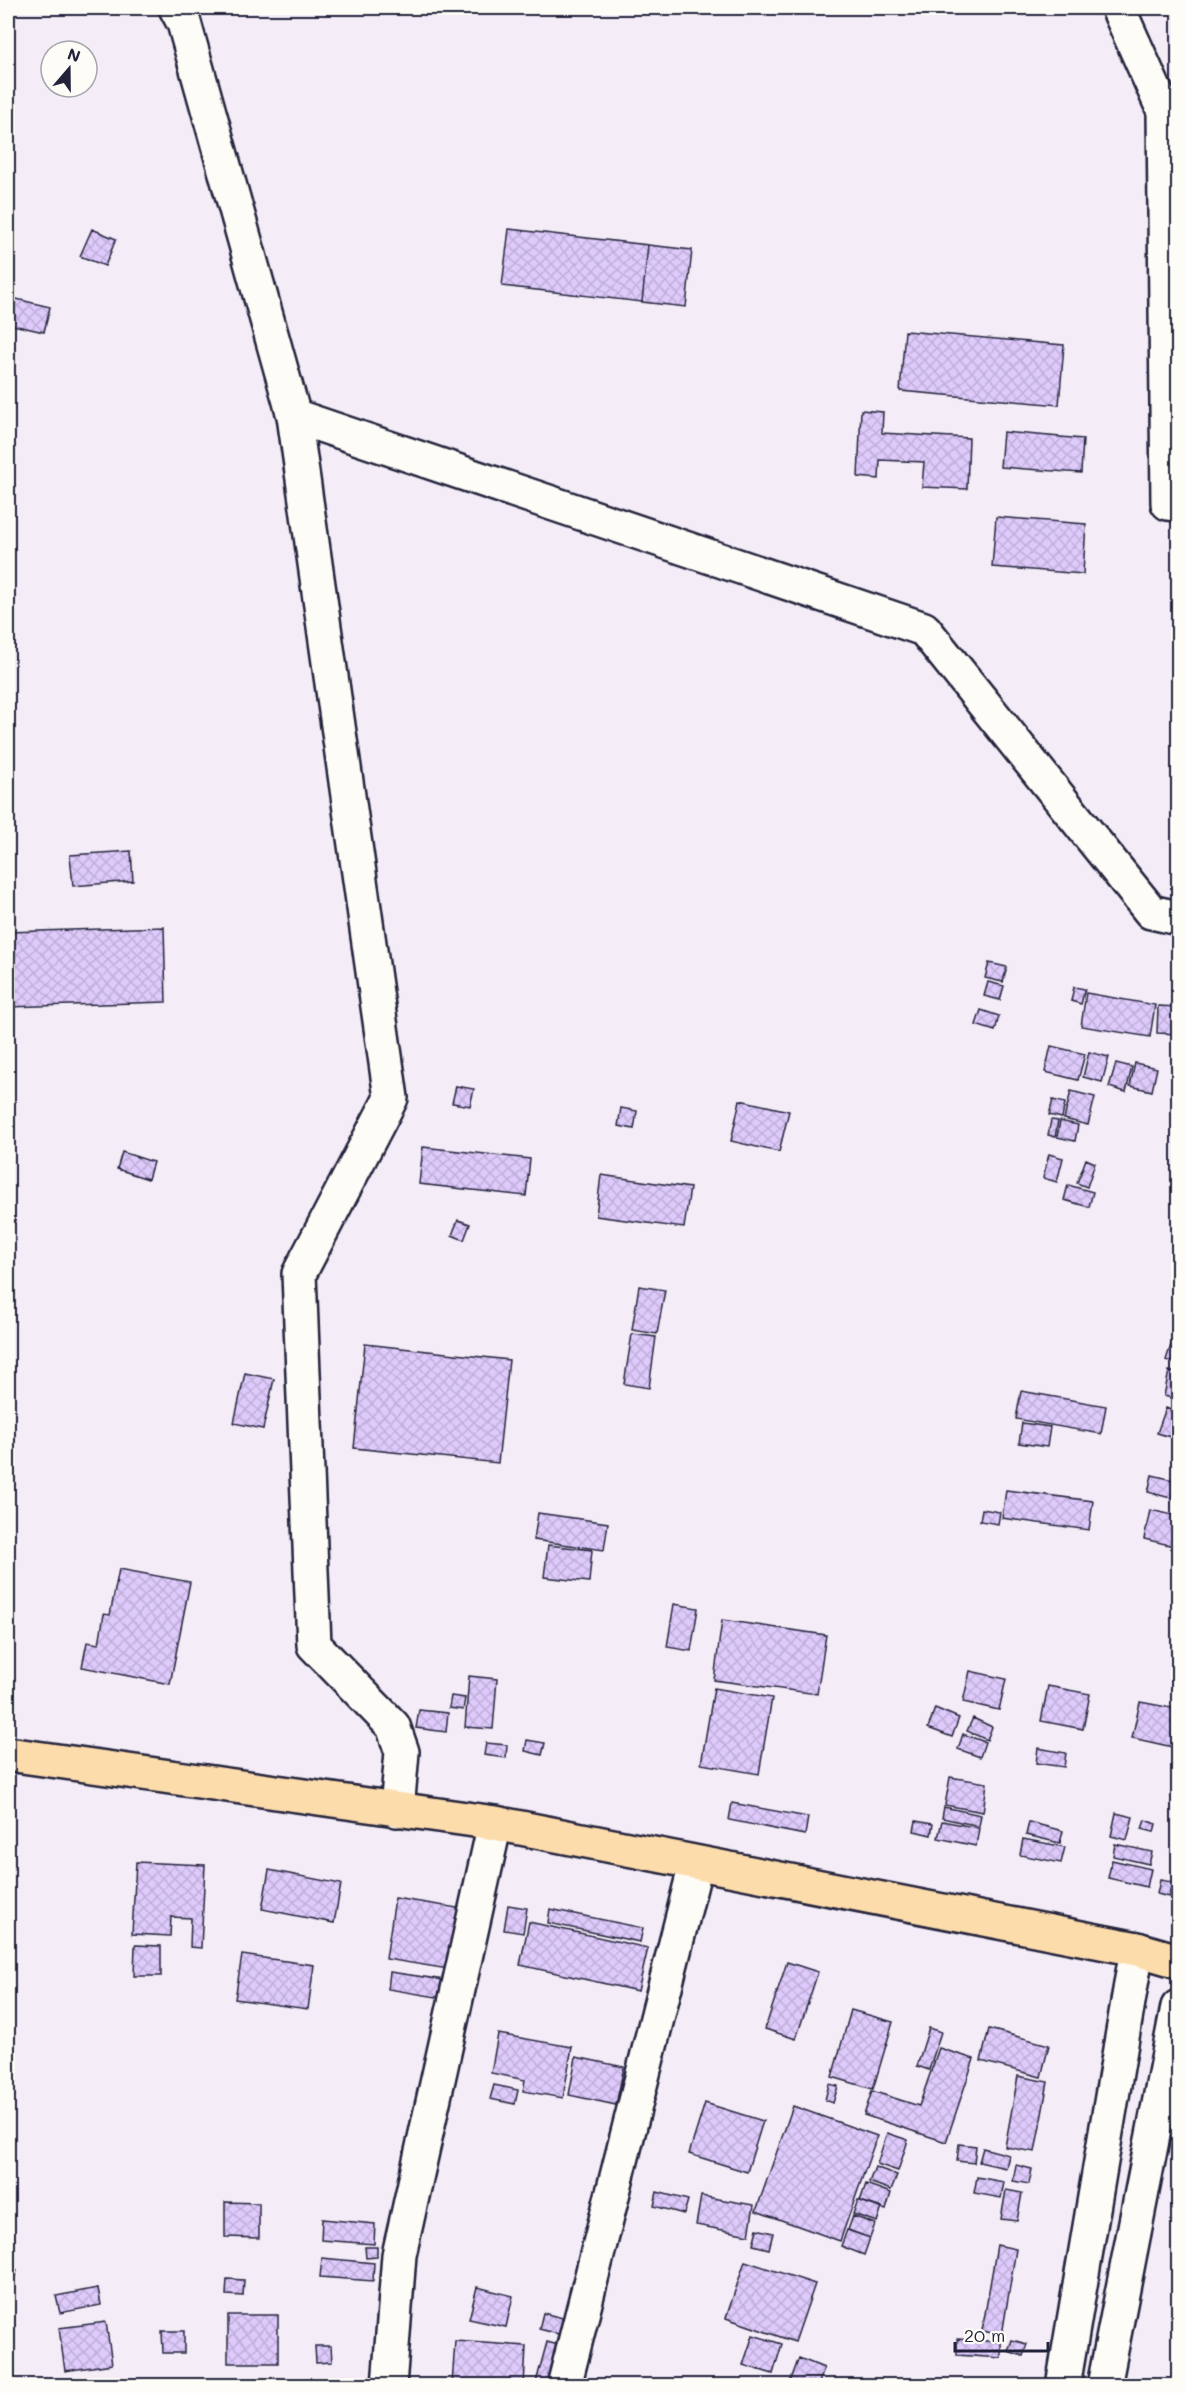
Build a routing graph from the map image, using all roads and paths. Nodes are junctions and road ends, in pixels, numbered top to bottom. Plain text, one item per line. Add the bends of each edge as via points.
1 (176, 8) edge
2 (1118, 8) edge
3 (294, 416) junction
4 (1179, 504) edge
5 (1179, 918) edge
6 (8, 1755) edge
7 (397, 1810) junction
8 (495, 1823) junction
9 (696, 1864) junction
10 (1137, 1949) junction
11 (1179, 1961) edge
12 (1179, 2007) edge
13 (389, 2385) edge
14 (564, 2385) edge
15 (1065, 2385) edge
16 (1104, 2385) edge

1 - 3 street via 184,23
2 - 4 street via 1164,111 1168,502
3 - 5 street via 924,628 1151,912
3 - 7 street via 391,1098 299,1274 314,1645 393,1726 402,1752
6 - 7 main road
7 - 8 main road
8 - 9 main road
8 - 13 street via 399,2255
9 - 10 main road
9 - 14 street
10 - 11 main road
10 - 15 street
12 - 16 street

